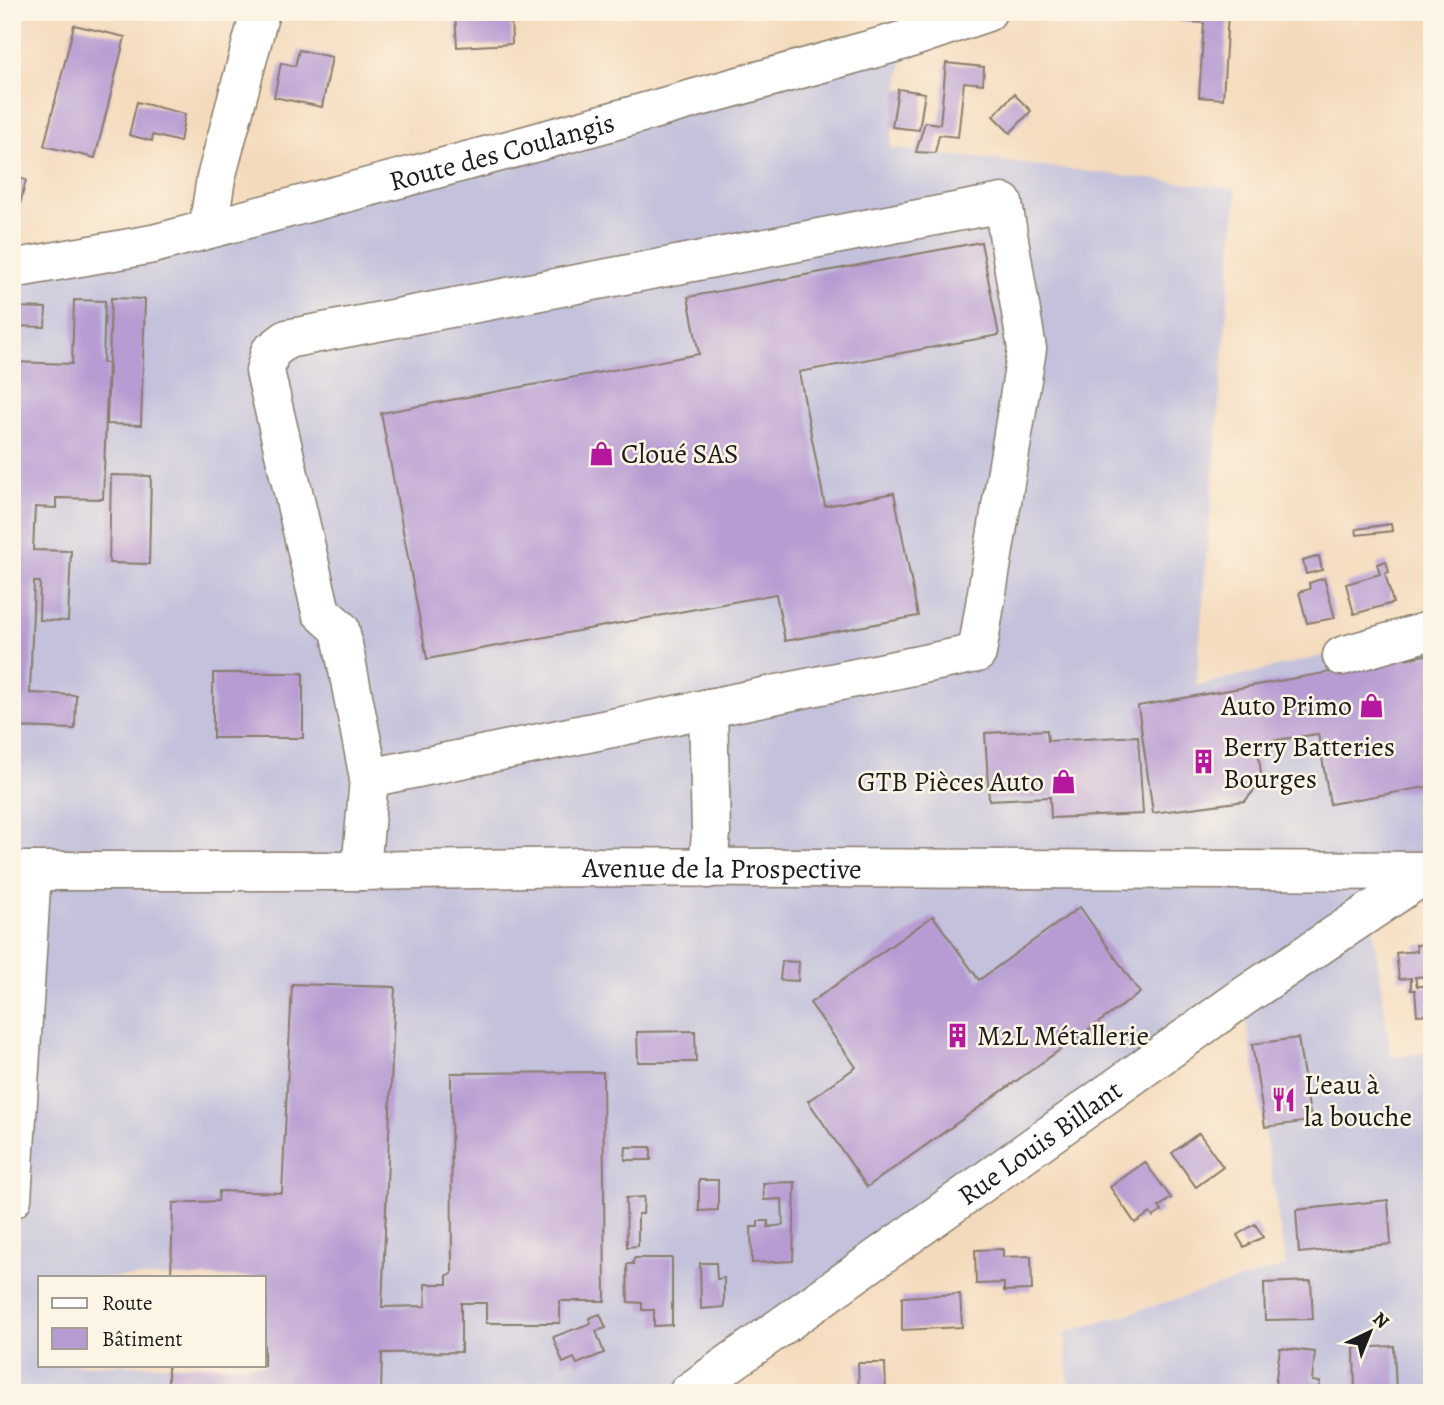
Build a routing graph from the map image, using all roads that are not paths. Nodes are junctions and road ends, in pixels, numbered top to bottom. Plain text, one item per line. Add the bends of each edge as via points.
1 (260, 12) edge
2 (987, 12) edge
3 (208, 229) junction
4 (12, 269) edge
5 (1432, 630) edge
6 (1342, 656) dead end
7 (708, 708) junction
8 (369, 778) junction
9 (708, 869) junction
10 (1431, 870) edge
11 (22, 871) edge
12 (361, 871) junction
13 (12, 1199) edge
14 (688, 1393) edge

1 - 3 street via 216,178
2 - 3 street, Route des Coulangis via 905,40
3 - 4 street, Route des Coulangis via 153,244
5 - 6 street
7 - 8 street
7 - 8 street via 977,653 1027,349 1003,203 287,339 271,352 265,371 321,612 340,629
7 - 9 street
8 - 12 street
9 - 10 street, Avenue de la Prospective
9 - 12 street, Avenue de la Prospective
10 - 14 street, Rue Louis Billant via 1265,981
11 - 12 street, Avenue de la Prospective
11 - 13 street

